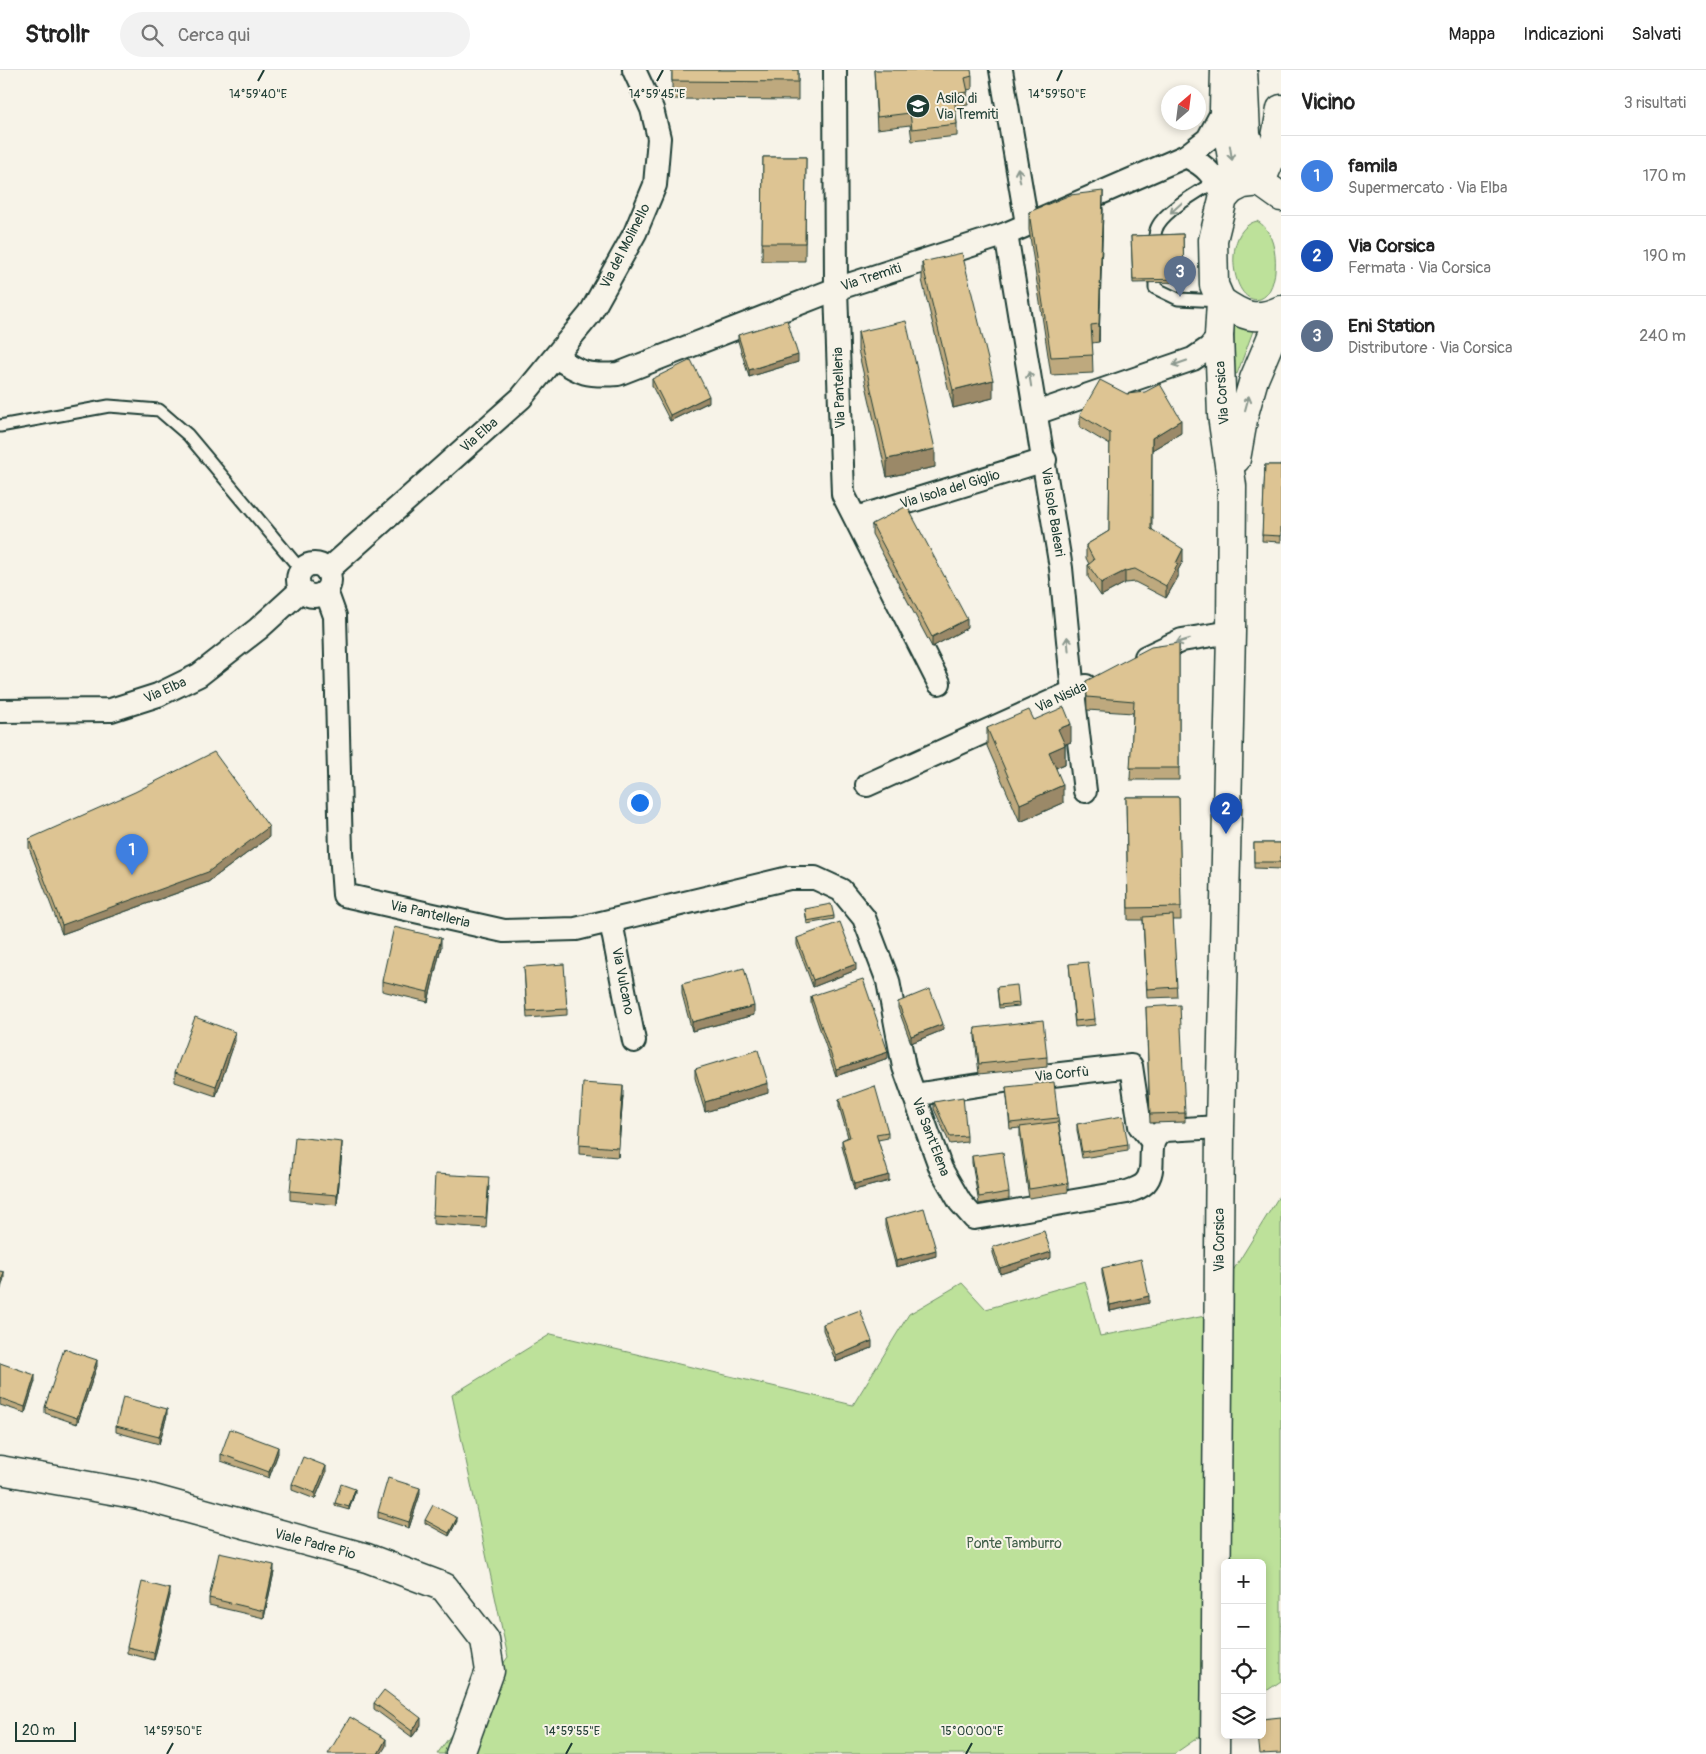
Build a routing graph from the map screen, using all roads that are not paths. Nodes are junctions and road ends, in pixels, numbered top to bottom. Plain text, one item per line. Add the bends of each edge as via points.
1 (634, 70) edge
2 (835, 70) edge
3 (1001, 70) edge
4 (1225, 70) edge
5 (1243, 70) edge
6 (1224, 109) junction
7 (1279, 119) edge
8 (1246, 134) junction
9 (1186, 156) junction
10 (1271, 189) edge
11 (1223, 190) junction
12 (1027, 224) junction
13 (1006, 234) junction
14 (836, 288) junction
15 (1221, 301) junction
16 (1281, 310) edge
17 (1281, 315) edge
18 (1218, 336) junction
19 (556, 357) junction
20 (539, 378) joint
21 (1036, 413) junction
22 (0, 426) edge
23 (1045, 460) junction
24 (1232, 486) junction
25 (856, 518) junction
26 (301, 580) junction
27 (327, 581) junction
28 (1231, 632) junction
29 (939, 683) dead end
30 (1073, 692) junction
31 (0, 711) edge
32 (867, 785) dead end
33 (1085, 792) dead end
34 (815, 878) joint
35 (611, 922) junction
36 (634, 1041) dead end
37 (914, 1095) junction
38 (1220, 1127) junction
39 (1152, 1141) junction
40 (0, 1470) edge
41 (1215, 1748) edge
42 (460, 1754) edge

1 - 19 street, Via del Molinello via 652,109 659,138 655,185 635,233 590,314
2 - 14 street, Via Pantelleria
12 -> 3 street
4 - 6 main road, Via Corsica
5 - 8 main road
6 - 9 street, Via Tremiti via 1208,139
6 -> 11 main road, Via Corsica via 1234,170
7 - 8 main road via 1272,137 1254,140
7 - 10 main road via 1271,162
8 - 10 main road
9 - 11 street via 1204,165
9 - 12 street, Via Tremiti
10 - 11 main road via 1243,184
11 - 15 main road, Via Corsica via 1213,240 1214,285
11 -> 15 lane via 1185,200 1156,229 1155,288 1178,299
12 - 13 street, Via Tremiti
13 - 14 street, Via Tremiti
21 -> 13 street, Via Isole Baleari
14 - 19 street, Via Tremiti via 618,374 592,376 575,370
14 - 25 street, Via Pantelleria via 843,494
15 - 16 main road via 1254,318
15 - 18 main road, Via Corsica
24 -> 17 main road, Via Corsica via 1244,414 1254,379
18 -> 21 street via 1209,348 1193,359
18 - 24 main road, Via Corsica via 1222,415
19 - 20 street, Via del Molinello
20 - 27 street, Via Elba
21 - 23 street, Via Isole Baleari
22 - 26 lane via 109,406 159,410 188,435
23 - 25 street, Via Isola del Giglio
30 -> 23 street, Via Isole Baleari via 1061,568
24 - 28 main road, Via Corsica
25 - 29 street, Via Pantelleria
26 - 27 street via 314,597
26 - 31 street, Via Elba via 258,629 199,674 158,695 111,710
27 - 35 street, Via Pantelleria via 336,616 344,895 504,931 576,929
28 -> 30 street, Via Nisida via 1182,640
28 - 38 main road, Via Corsica
30 - 32 street, Via Nisida
30 - 33 street, Via Isole Baleari
34 - 35 street, Via Pantelleria via 789,878
34 - 37 street, Via Sant'Elena via 840,890 864,918 888,981 904,1067
35 - 36 street, Via Vulcano
37 - 39 street, Via Corfù via 1131,1066 1140,1126
37 - 39 street, Via Sant'Elena via 941,1169 960,1202 974,1218 1133,1190 1146,1182 1150,1172
38 - 39 street via 1165,1130
38 - 41 main road, Via Corsica
40 - 42 main road, Viale Padre Pio via 139,1496 368,1558 444,1587 485,1640 490,1671

